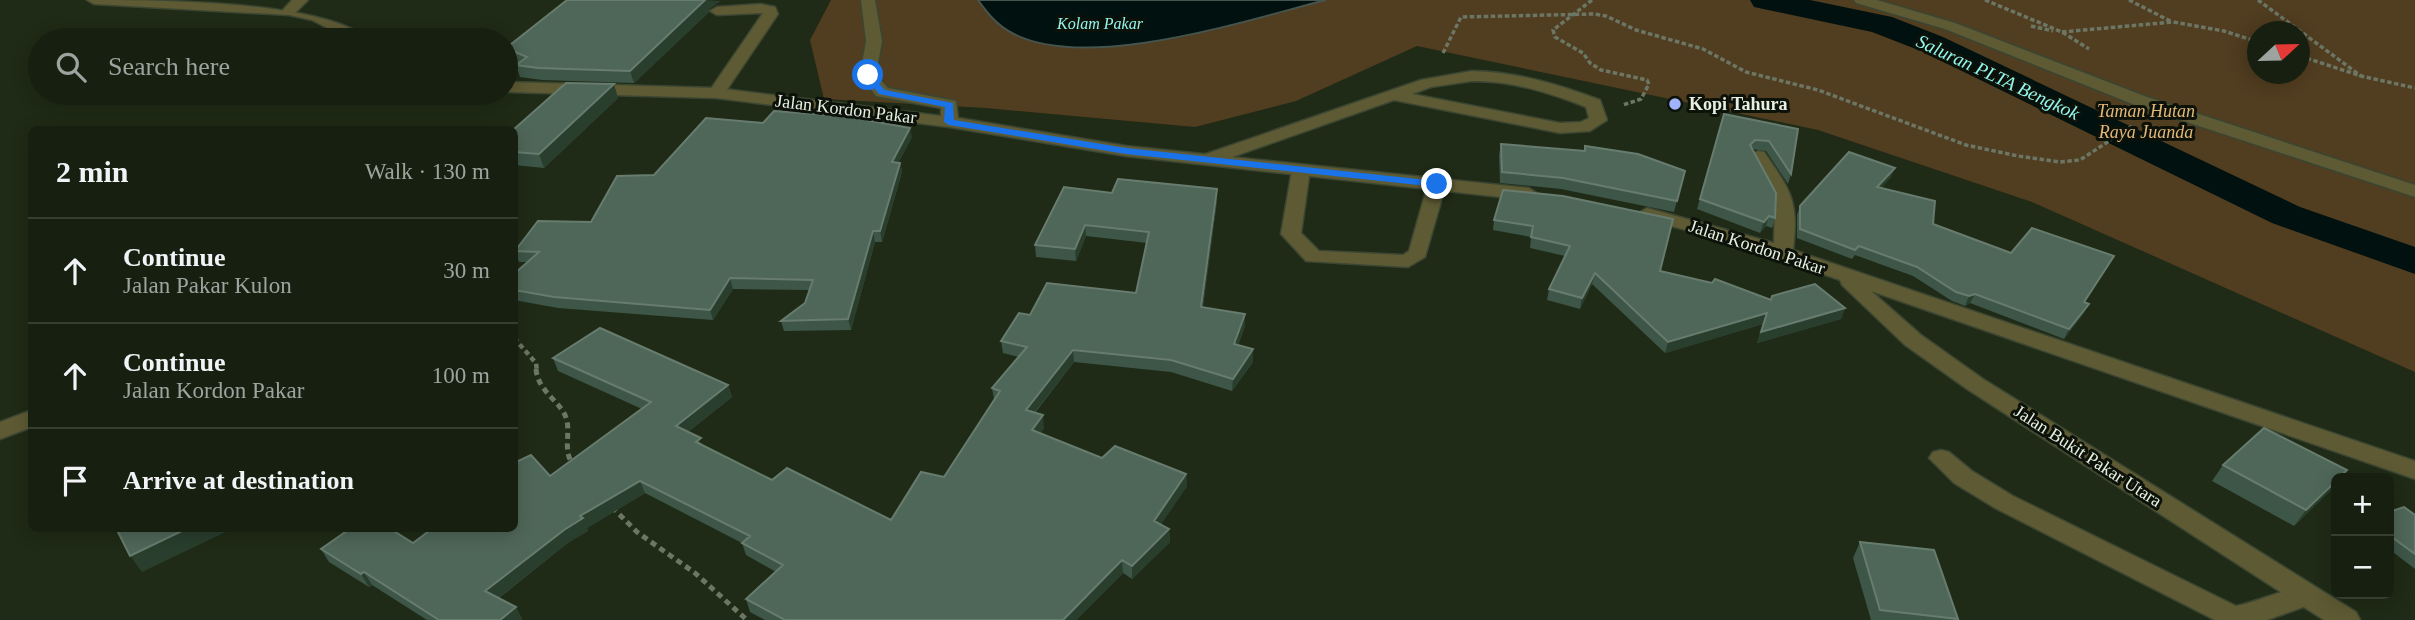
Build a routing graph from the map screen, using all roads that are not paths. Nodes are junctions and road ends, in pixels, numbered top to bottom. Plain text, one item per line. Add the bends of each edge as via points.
1 (94, 0) edge
2 (301, 0) edge
3 (868, 0) edge
4 (1861, 0) edge
5 (289, 11) junction
6 (717, 11) dead end
7 (339, 28) edge
8 (518, 87) edge
9 (716, 93) junction
10 (1394, 95) junction
11 (949, 122) junction
12 (1758, 156) edge
13 (1209, 159) junction
14 (1301, 170) junction
15 (1437, 184) junction
16 (2415, 191) edge
17 (1547, 196) edge
18 (1635, 212) edge
19 (1782, 255) junction
20 (1842, 275) junction
21 (28, 420) edge
22 (0, 431) edge
23 (1941, 458) dead end
24 (2415, 470) edge
25 (2306, 596) junction
26 (2235, 619) edge
27 (2346, 620) edge

1 - 5 street
2 - 5 street
3 - 11 street via 874,41 868,75 882,92 950,105
4 - 16 street via 1950,26 2141,101
5 - 7 street via 316,16
6 - 9 street via 761,8 770,14
8 - 9 street, Jalan Kordon Pakar
9 - 11 street, Jalan Kordon Pakar
10 - 10 street via 1449,77 1479,75 1537,82 1594,104 1598,120 1584,127 1560,128
10 - 13 street
11 - 13 street, Jalan Kordon Pakar via 1126,151
12 - 19 street via 1784,194 1788,211
13 - 14 street, Jalan Kordon Pakar
14 - 15 street, Jalan Kordon Pakar
14 - 15 street via 1291,233 1313,257 1408,261 1418,253
15 - 17 street, Jalan Kordon Pakar
18 - 19 street, Jalan Kordon Pakar via 1736,237
19 - 20 street, Jalan Kordon Pakar
20 - 24 street, Jalan Kordon Pakar
20 - 25 street, Jalan Bukit Pakar Utara via 1913,340 1975,384
21 - 22 street
23 - 26 street via 2004,502
25 - 26 street
25 - 27 street, Jalan Bukit Pakar Utara

